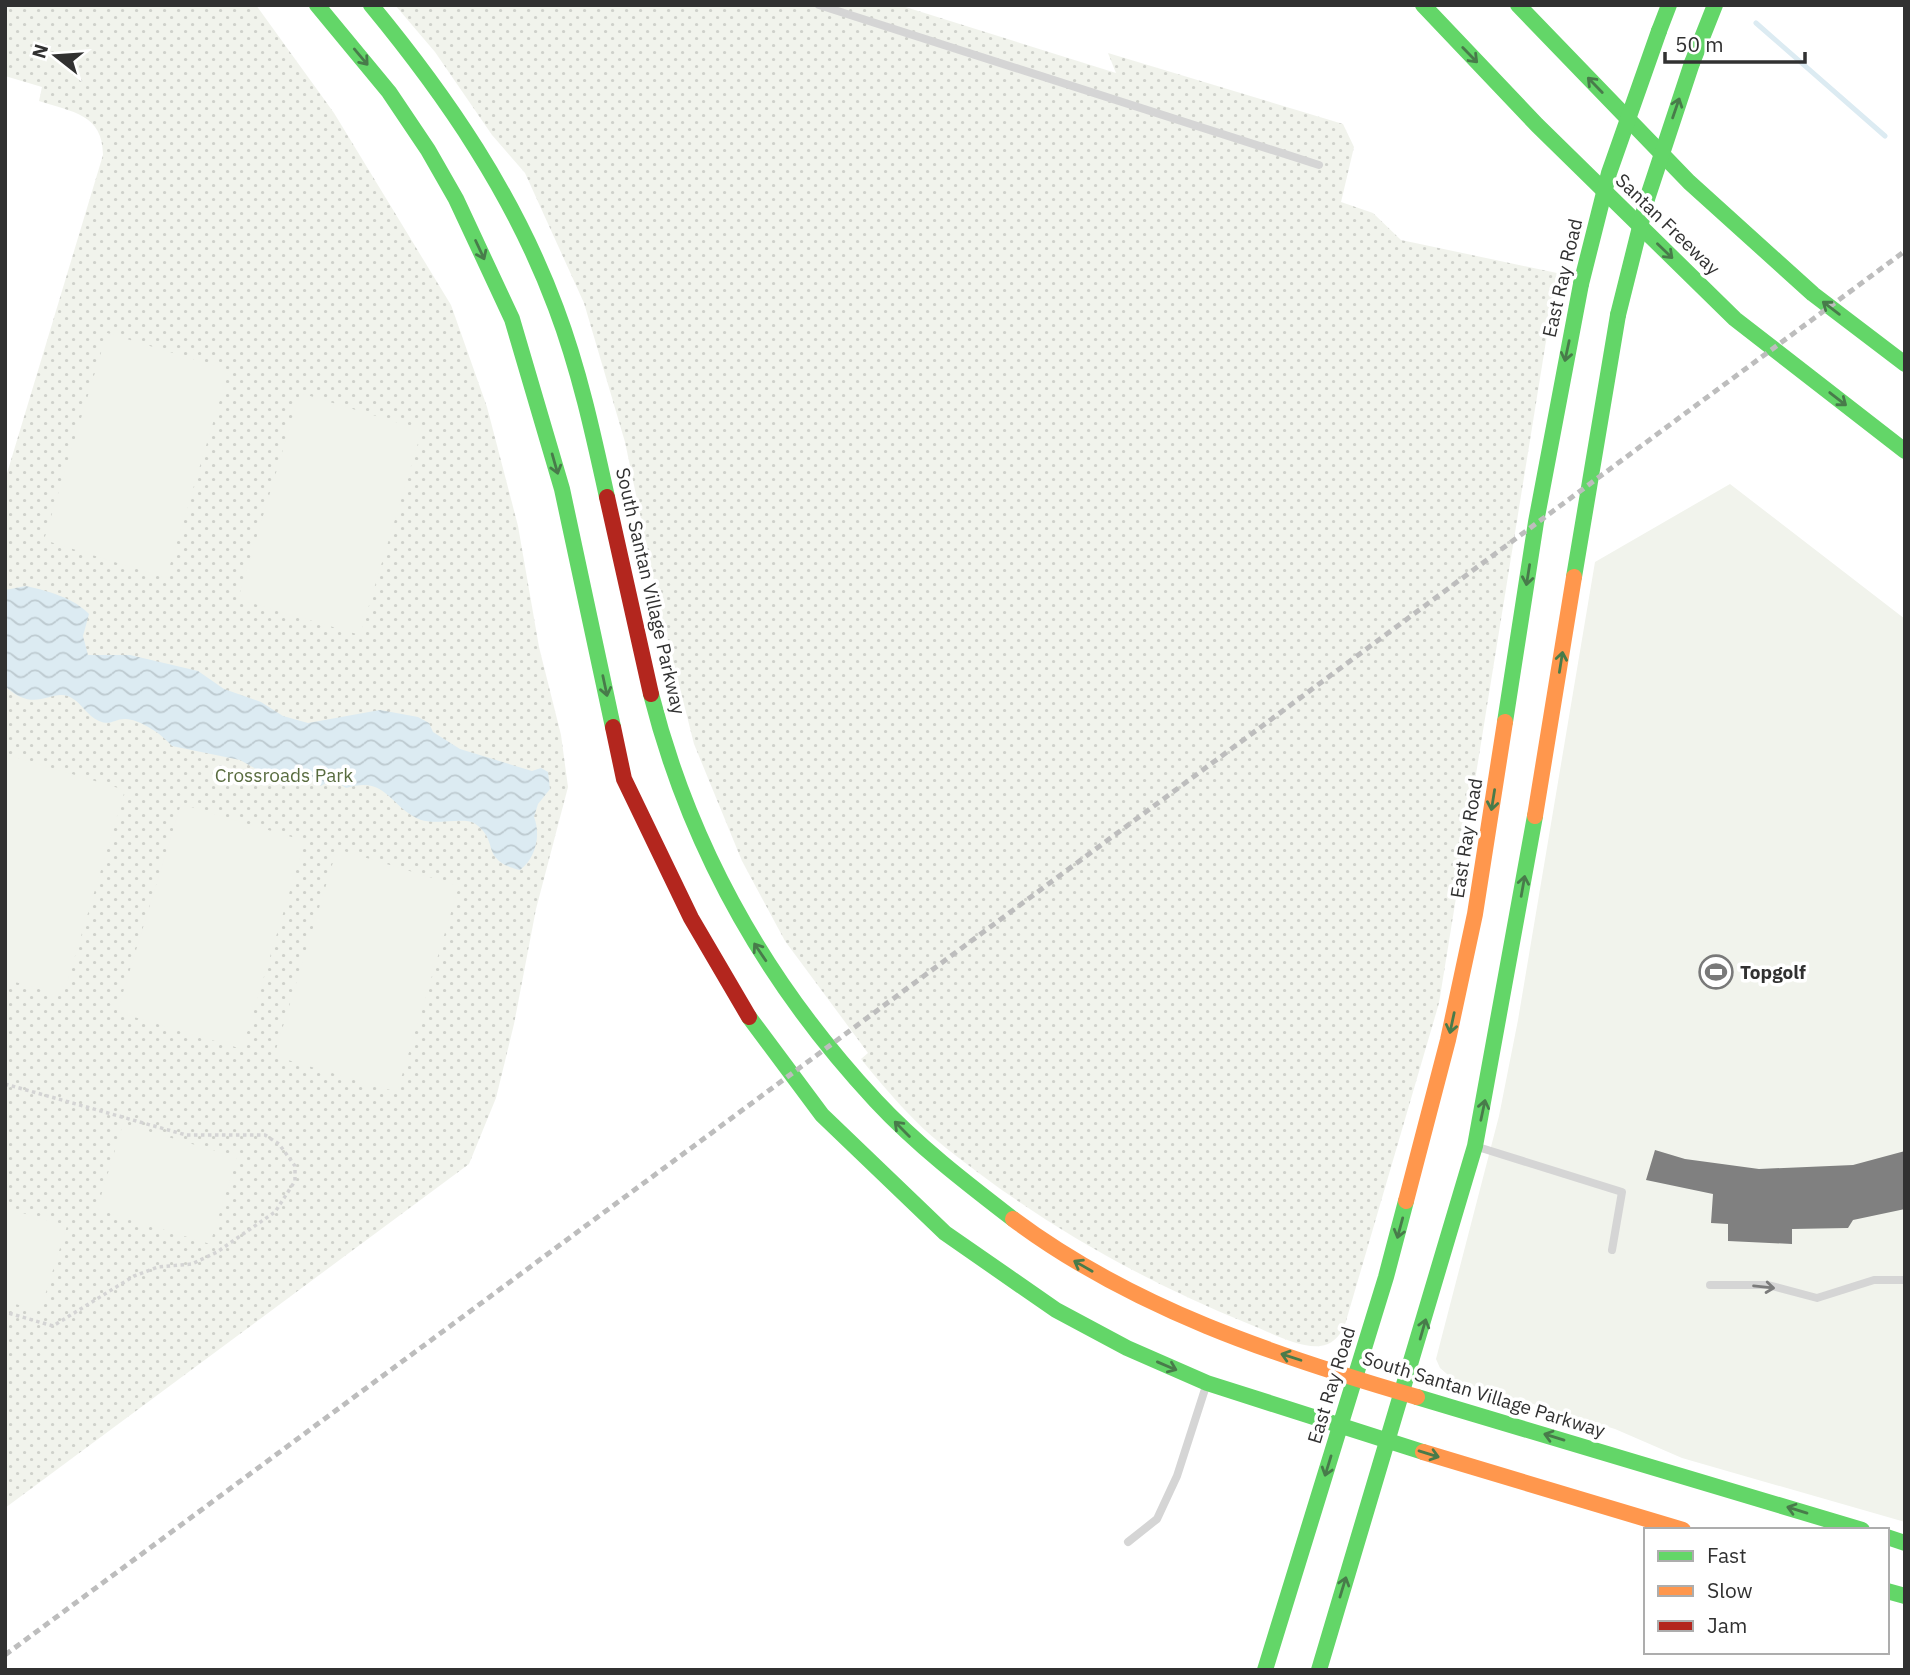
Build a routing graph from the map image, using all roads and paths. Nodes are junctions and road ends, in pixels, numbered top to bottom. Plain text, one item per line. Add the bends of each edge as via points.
1 (317, 5) edge
2 (371, 5) edge
3 (819, 5) edge
4 (1423, 5) edge
5 (1518, 5) edge
6 (1669, 5) edge
7 (1716, 5) edge
8 (1318, 165) dead end
9 (1905, 364) edge
10 (1905, 451) edge
11 (5, 1084) edge
12 (1475, 1146) junction
13 (1612, 1250) dead end
14 (1905, 1280) edge
15 (1710, 1285) dead end
16 (5, 1312) edge
17 (1356, 1377) junction
18 (1207, 1383) junction
19 (1403, 1392) junction
20 (1340, 1427) junction
21 (1387, 1441) junction
22 (1676, 1528) edge
23 (1855, 1528) edge
24 (1128, 1542) dead end
25 (1265, 1670) edge
26 (1319, 1670) edge

1 -> 18 main road via 389,92 428,150 512,319 562,489 624,779 691,918 745,1011 822,1115 945,1233 1056,1310 1127,1349
17 -> 2 main road, South Santan Village Parkway via 1179,1315 1074,1261 1006,1217 948,1172 881,1108 788,993 748,932 682,797 637,641 594,437 553,300 487,164 434,85
3 - 8 lane
4 -> 10 main road, Santan Freeway via 1536,125 1735,319
9 -> 5 main road via 1813,294 1689,182
6 -> 17 main road, East Ray Road, bridge via 1609,173 1581,284 1538,509 1475,914 1435,1097
12 -> 7 main road, bridge via 1506,988 1618,315 1647,199
11 - 16 path via 186,1135 265,1135 279,1144 295,1166 295,1181 275,1212 192,1264 158,1267 134,1276 53,1326
12 - 13 lane via 1622,1192
19 -> 12 main road
15 -> 14 lane via 1768,1285 1817,1298 1874,1280
17 - 19 main road, South Santan Village Parkway
17 - 20 main road, East Ray Road
18 - 20 main road
18 - 24 lane via 1177,1476 1157,1519
19 - 21 main road
23 -> 19 main road, South Santan Village Parkway
20 - 21 main road
20 -> 25 main road, East Ray Road
21 -> 22 main road
26 -> 21 main road

